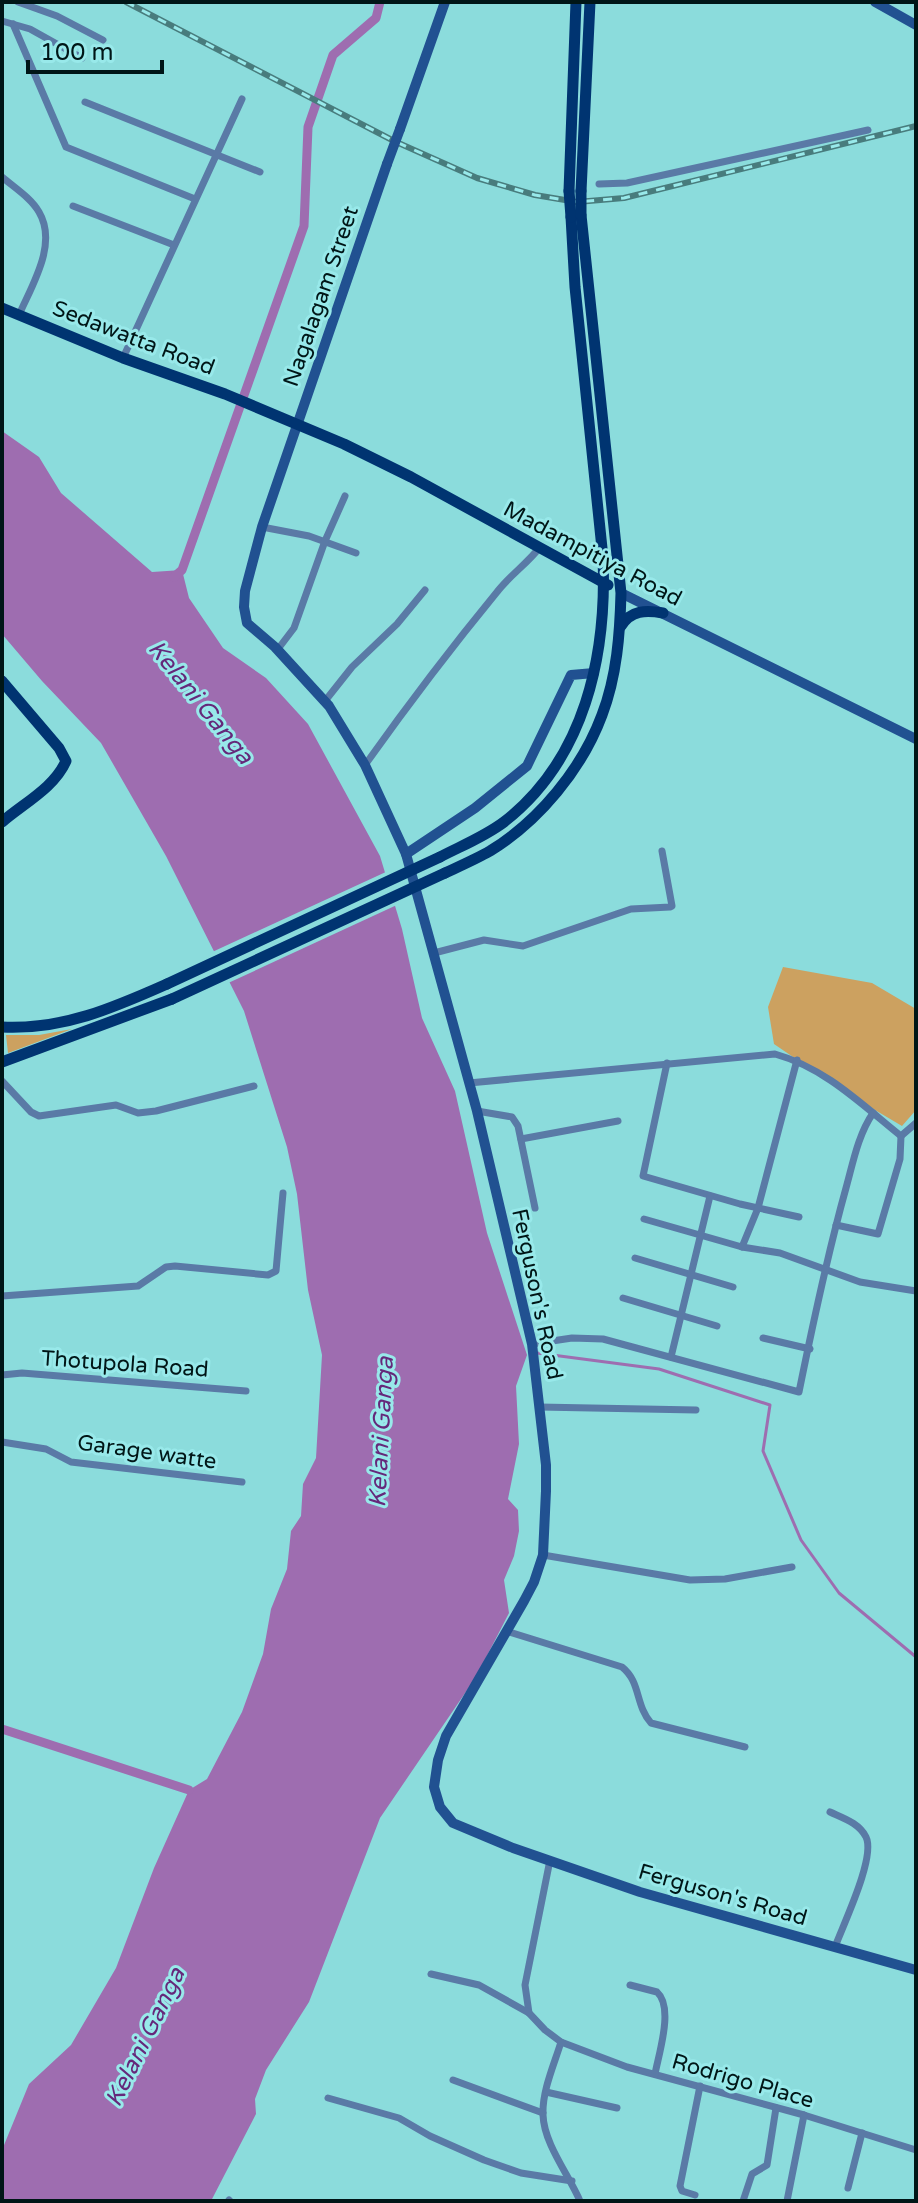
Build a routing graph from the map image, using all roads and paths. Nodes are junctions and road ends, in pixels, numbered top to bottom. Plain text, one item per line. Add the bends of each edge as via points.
1 (18, 2) edge
2 (445, 2) edge
3 (576, 2) edge
4 (590, 2) edge
5 (875, 2) edge
6 (2, 21) edge
7 (13, 24) junction
8 (916, 25) edge
9 (103, 40) dead end
10 (82, 58) dead end
11 (242, 99) dead end
12 (85, 102) dead end
13 (868, 130) dead end
14 (216, 155) junction
15 (260, 172) dead end
16 (2, 177) edge
17 (599, 184) dead end
18 (575, 191) junction
19 (195, 199) junction
20 (73, 206) dead end
21 (576, 216) junction
22 (174, 245) junction
23 (2, 308) edge
24 (19, 315) junction
25 (123, 358) junction
26 (251, 404) joint
27 (297, 423) junction
28 (345, 496) dead end
29 (262, 527) junction
30 (325, 541) junction
31 (540, 547) junction
32 (356, 553) dead end
33 (603, 558) junction
34 (582, 571) junction
35 (604, 583) junction
36 (425, 590) dead end
37 (621, 593) junction
38 (244, 607) joint
39 (663, 613) junction
40 (621, 626) junction
41 (278, 649) junction
42 (594, 673) junction
43 (2, 681) edge
44 (325, 701) junction
45 (916, 739) edge
46 (365, 765) junction
47 (2, 822) edge
48 (662, 851) dead end
49 (406, 854) junction
50 (434, 953) junction
51 (2, 1027) edge
52 (797, 1060) junction
53 (2, 1062) edge
54 (667, 1063) junction
55 (2, 1081) edge
56 (469, 1083) junction
57 (254, 1086) dead end
58 (477, 1111) junction
59 (873, 1113) junction
60 (618, 1121) dead end
61 (916, 1123) edge
62 (901, 1136) junction
63 (521, 1139) junction
64 (283, 1193) dead end
65 (710, 1196) junction
66 (535, 1208) dead end
67 (758, 1208) junction
68 (799, 1217) dead end
69 (644, 1219) dead end
70 (836, 1225) junction
71 (700, 1234) junction
72 (742, 1247) junction
73 (635, 1258) dead end
74 (825, 1268) junction
75 (689, 1273) junction
76 (733, 1287) dead end
77 (916, 1291) edge
78 (2, 1296) edge
79 (623, 1298) dead end
80 (680, 1316) junction
81 (717, 1326) dead end
82 (763, 1338) dead end
83 (532, 1344) junction
84 (810, 1349) junction
85 (671, 1357) junction
86 (2, 1375) edge
87 (246, 1391) dead end
88 (539, 1407) junction
89 (696, 1410) dead end
90 (2, 1442) edge
91 (242, 1482) dead end
92 (543, 1555) junction
93 (792, 1567) dead end
94 (506, 1631) junction
95 (745, 1747) dead end
96 (830, 1812) dead end
97 (550, 1860) junction
98 (835, 1947) junction
99 (916, 1970) edge
100 (431, 1974) dead end
101 (630, 1985) dead end
102 (529, 2013) junction
103 (561, 2042) junction
104 (655, 2074) junction
105 (453, 2080) dead end
106 (700, 2086) junction
107 (546, 2092) junction
108 (328, 2098) dead end
109 (617, 2108) dead end
110 (776, 2108) junction
111 (543, 2113) junction
112 (804, 2115) junction
113 (862, 2133) junction
114 (916, 2150) edge
115 (572, 2181) junction
116 (848, 2188) dead end
117 (695, 2195) dead end
118 (580, 2201) edge
119 (743, 2201) edge
120 (787, 2201) edge

1 - 9 street
2 - 27 street, Nagalagam Street, bridge
3 - 18 main road
4 - 18 main road
5 - 8 street
6 - 7 street
7 - 10 street
7 - 19 street via 66,147
11 - 14 street
12 - 14 street
13 - 17 street via 627,183
14 - 15 street
14 - 19 street
16 - 24 street via 40,213 46,235 43,259
18 - 21 main road, bridge
19 - 22 street
20 - 22 street
21 - 33 main road via 575,287
21 - 37 main road
22 - 25 street
23 - 24 main road, Sedawatta Road
24 - 25 main road, Sedawatta Road
25 - 26 main road, Sedawatta Road
26 - 27 main road, Madampitiya Road
27 - 29 street, Nagalagam Street
27 - 31 main road, Madampitiya Road
28 - 30 street
29 - 30 street
29 - 38 street, Nagalagam Street
30 - 32 street
30 - 41 street via 294,628
31 - 34 main road, Madampitiya Road
31 - 46 street via 447,653
33 - 34 main road via 593,570
33 - 35 main road
34 - 35 main road, Madampitiya Road
35 - 37 main road, Madampitiya Road
35 - 42 main road
36 - 44 street
37 - 39 street, Madampitiya Road
37 - 40 main road
38 - 41 street, Ferguson's Road via 247,623
39 - 40 main road via 636,613
39 - 45 street, Madampitiya Road
40 - 53 main road, bridge via 602,714 579,762 540,813 491,850 172,999
41 - 44 street, Ferguson's Road
42 - 49 street via 571,675 527,766
42 - 51 main road, bridge via 566,753 529,800 481,837 84,1018 51,1026
43 - 47 main road via 66,761 46,787
44 - 46 street, Ferguson's Road
46 - 49 street, Ferguson's Road
48 - 50 street via 670,907 631,909 523,946 484,940
49 - 50 street, Ferguson's Road
50 - 56 street, Ferguson's Road
52 - 54 street via 775,1054
52 - 59 street
52 - 67 street
54 - 56 street
54 - 65 street via 643,1176
55 - 57 street via 39,1116 116,1105 138,1113 156,1111
56 - 58 street, Ferguson's Road
58 - 63 street via 512,1117
58 - 83 street, Ferguson's Road
59 - 62 street
59 - 70 street
60 - 63 street
61 - 62 street
62 - 70 street via 900,1159 878,1234
63 - 66 street
64 - 78 street via 276,1271 268,1275 175,1266 138,1286
65 - 67 street
65 - 71 street
67 - 68 street
67 - 72 street
69 - 71 street
70 - 74 street
71 - 72 street
71 - 75 street
72 - 74 street
73 - 75 street
74 - 77 street via 860,1282
74 - 84 street
75 - 76 street
75 - 80 street
79 - 80 street
80 - 81 street
80 - 85 street
82 - 84 street
83 - 85 street via 591,1337
83 - 88 street, Ferguson's Road
84 - 85 street via 799,1392
86 - 87 street, Thotupola Road
88 - 89 street
88 - 92 street, Ferguson's Road via 546,1465
90 - 91 street, Garage watte via 46,1449 71,1462
92 - 93 street via 690,1580
92 - 94 street, Ferguson's Road
94 - 95 street via 622,1667 637,1685 643,1715 651,1723
94 - 97 street, Ferguson's Road via 446,1736 434,1787 440,1807 453,1823
96 - 98 street via 856,1824 868,1846
97 - 98 street, Ferguson's Road via 640,1892
97 - 102 street via 525,1985
98 - 99 street, Ferguson's Road
100 - 102 street via 479,1985
101 - 104 street via 657,1992 664,2003
102 - 103 street, Rodrigo Place
103 - 104 street, Rodrigo Place
103 - 107 street
104 - 106 street, Rodrigo Place
105 - 111 street
106 - 110 street, Rodrigo Place
106 - 117 street via 680,2186
107 - 109 street
107 - 111 street
108 - 115 street via 399,2118 521,2173
110 - 112 street, Rodrigo Place
110 - 119 street via 767,2165 752,2174
111 - 115 street via 548,2135
112 - 113 street, Rodrigo Place
112 - 120 street
113 - 114 street, Rodrigo Place
113 - 116 street
115 - 118 street

